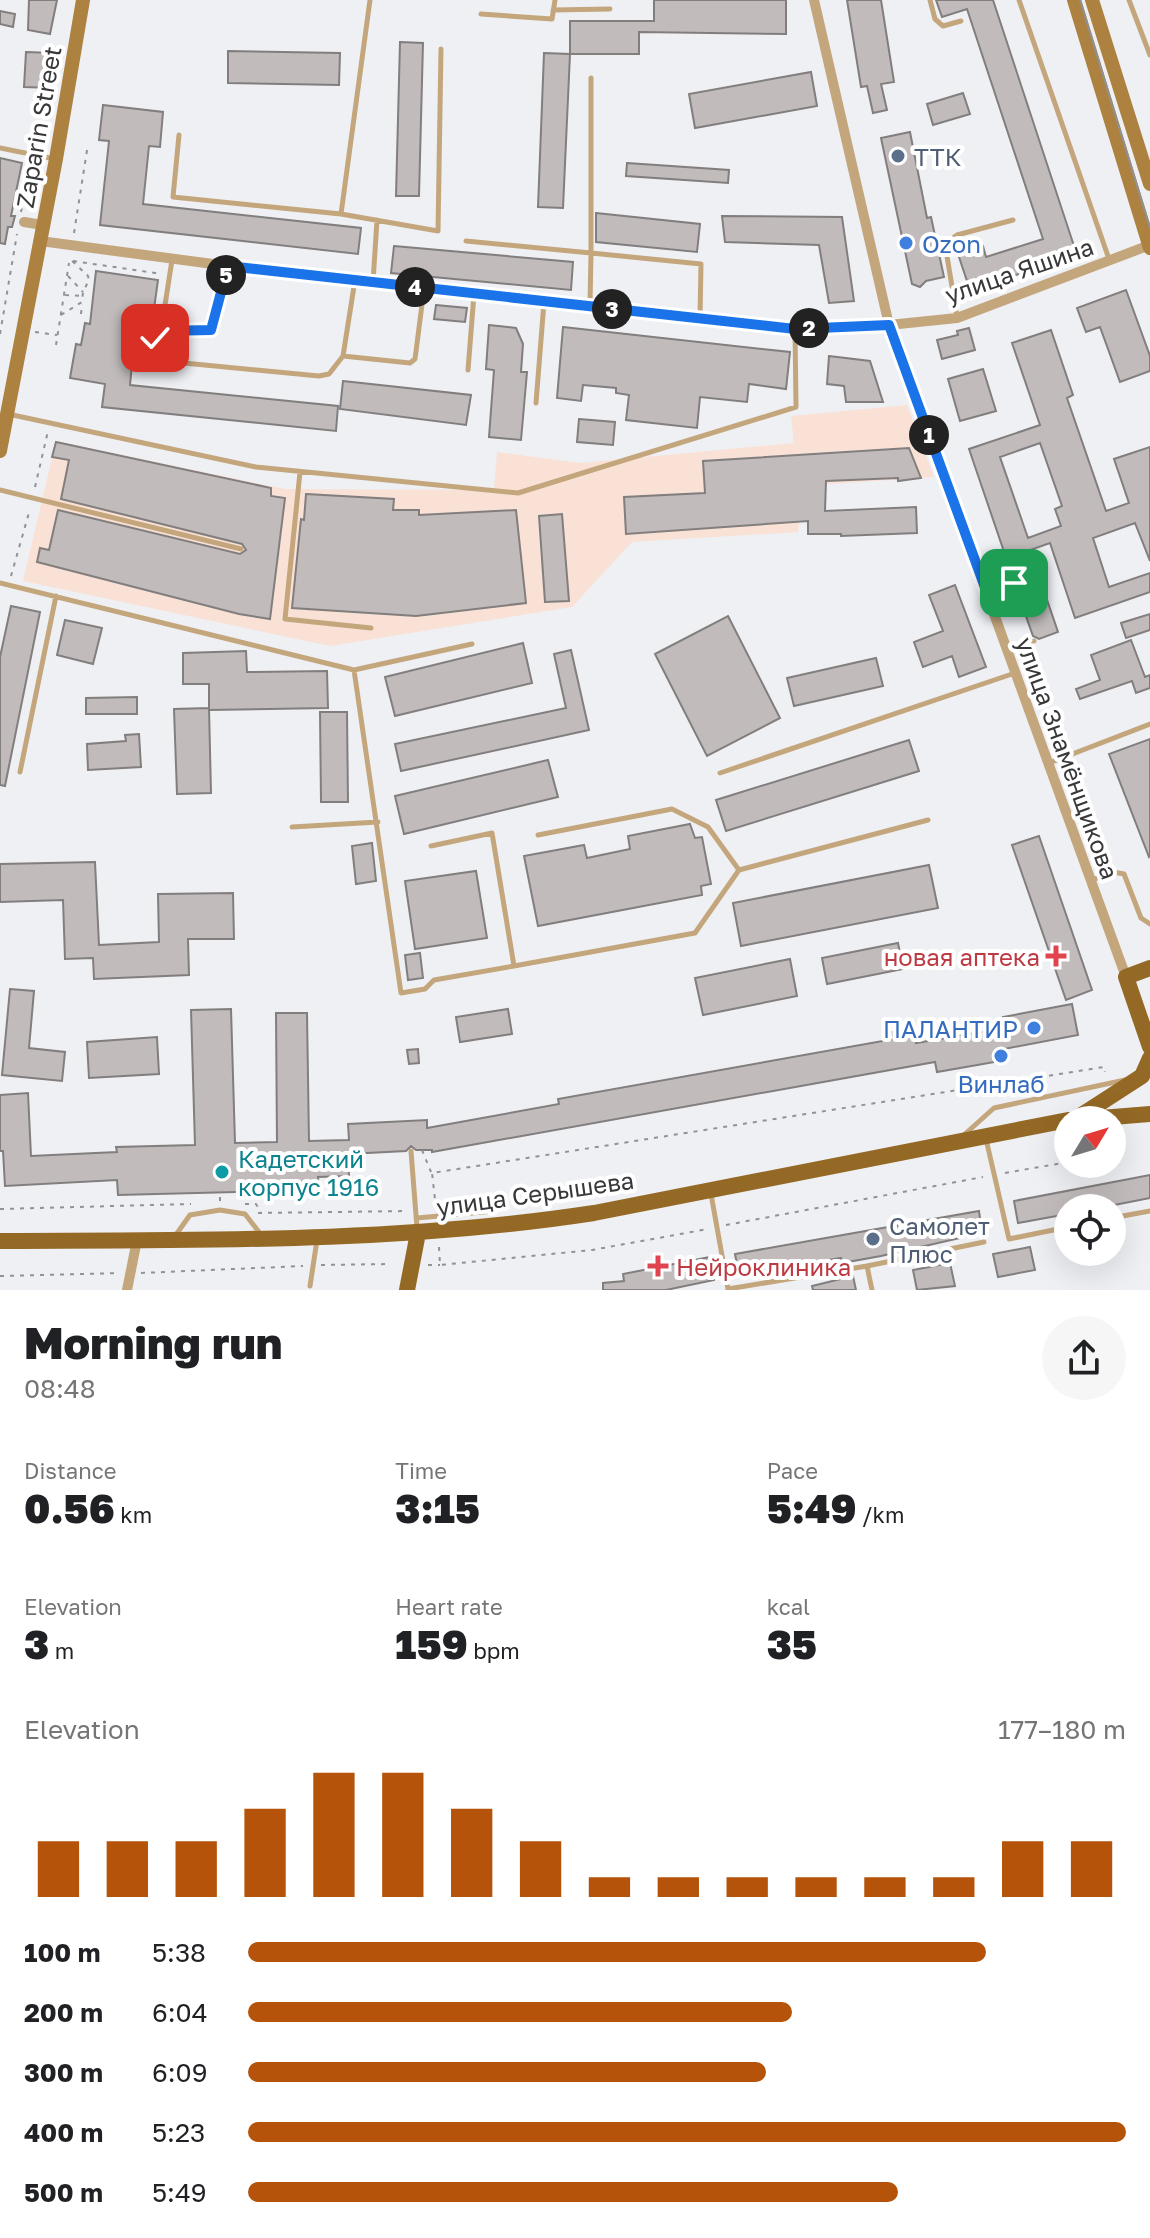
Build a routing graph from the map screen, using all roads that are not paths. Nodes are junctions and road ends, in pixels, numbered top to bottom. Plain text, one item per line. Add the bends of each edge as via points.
1 (83, 0) edge
2 (370, 0) edge
3 (555, 0) edge
4 (814, 0) edge
5 (930, 0) edge
6 (1019, 0) edge
7 (1074, 0) edge
8 (1092, 0) edge
9 (1129, 0) edge
10 (610, 9) dead end
11 (553, 10) junction
12 (481, 14) dead end
13 (961, 21) dead end
14 (441, 49) dead end
15 (1150, 55) edge
16 (591, 78) dead end
17 (179, 135) dead end
18 (0, 148) edge
19 (56, 159) junction
20 (1150, 184) edge
21 (341, 214) junction
22 (22, 219) road end
23 (377, 220) junction
24 (1013, 220) dead end
25 (43, 225) junction
26 (40, 241) junction
27 (466, 241) dead end
28 (1150, 246) edge
29 (591, 253) junction
30 (172, 259) junction
31 (1109, 260) junction
32 (228, 266) junction
33 (355, 280) junction
34 (373, 282) junction
35 (425, 288) junction
36 (475, 293) junction
37 (545, 301) junction
38 (165, 305) dead end
39 (590, 306) junction
40 (700, 318) junction
41 (957, 318) junction
42 (889, 325) junction
43 (795, 329) junction
44 (343, 356) junction
45 (468, 370) dead end
46 (536, 403) dead end
47 (3, 413) edge
48 (0, 451) edge
49 (300, 472) junction
50 (0, 490) edge
51 (241, 549) dead end
52 (0, 583) edge
53 (1014, 583) dead end
54 (987, 593) junction
55 (56, 596) junction
56 (371, 628) dead end
57 (1034, 641) dead end
58 (472, 644) dead end
59 (1008, 651) junction
60 (354, 670) junction
61 (1016, 673) junction
62 (1150, 724) edge
63 (1049, 763) junction
64 (20, 772) dead end
65 (720, 773) dead end
66 (928, 820) dead end
67 (378, 822) junction
68 (292, 827) dead end
69 (538, 835) dead end
70 (431, 846) dead end
71 (739, 870) junction
72 (1091, 880) junction
73 (1150, 924) edge
74 (514, 966) junction
75 (1150, 968) edge
76 (1126, 977) junction
77 (1150, 1043) edge
78 (1150, 1058) edge
79 (1142, 1076) junction
80 (1093, 1106) edge
81 (1150, 1114) edge
82 (1126, 1116) edge
83 (1054, 1123) edge
84 (984, 1135) junction
85 (959, 1140) junction
86 (411, 1151) dead end
87 (710, 1189) junction
88 (494, 1211) dead end
89 (1150, 1211) edge
90 (1126, 1215) edge
91 (417, 1221) junction
92 (1054, 1230) edge
93 (317, 1236) junction
94 (263, 1237) junction
95 (137, 1240) junction
96 (173, 1240) junction
97 (0, 1241) edge
98 (984, 1242) dead end
99 (867, 1266) junction
100 (310, 1286) dead end
101 (127, 1290) edge
102 (407, 1290) edge
103 (728, 1290) edge
104 (872, 1290) edge

1 - 19 street, Zaparin Street
2 - 21 lane
3 - 11 lane
4 - 42 street, улица Знамёнщикова
5 - 13 lane via 935,19 943,26
6 - 31 lane
7 - 28 street
8 - 20 street
9 - 15 lane
10 - 11 lane
11 - 12 lane via 552,19
14 - 23 lane via 438,231
16 - 29 lane
17 - 21 lane via 173,197
18 - 19 lane
19 - 25 street, Zaparin Street
21 - 23 lane
22 - 25 street
23 - 34 lane
24 - 41 lane via 957,235 945,244
25 - 26 street, Zaparin Street
26 - 30 street, улица Яшина
26 - 47 street, Zaparin Street
27 - 29 lane
28 - 31 street, улица Яшина
29 - 39 lane
29 - 40 lane via 701,264
30 - 32 street, улица Яшина
30 - 38 lane
31 - 41 street, улица Яшина
32 - 33 street, улица Яшина
32 - 44 lane via 213,327 207,332 161,331 153,360 319,376 329,374
33 - 34 street, улица Яшина
33 - 44 lane
34 - 35 street, улица Яшина
35 - 36 street, улица Яшина
35 - 44 lane via 413,362
36 - 37 street, улица Яшина
36 - 45 lane
37 - 39 street, улица Яшина
37 - 46 lane
39 - 40 street, улица Яшина
40 - 43 street, улица Яшина
41 - 42 street, улица Яшина
42 - 43 street, улица Яшина
42 - 54 street, улица Знамёнщикова
43 - 49 lane via 796,407 518,493
47 - 48 street, Zaparin Street
47 - 49 lane
49 - 56 lane via 285,619
50 - 51 lane
52 - 55 lane
53 - 54 lane
54 - 59 street, улица Знамёнщикова
55 - 60 lane
55 - 64 lane
57 - 59 lane
58 - 60 lane
59 - 61 street, улица Знамёнщикова
60 - 67 lane
61 - 63 street, улица Знамёнщикова
61 - 65 lane
62 - 63 lane
63 - 72 street, улица Знамёнщикова
66 - 71 lane
67 - 68 lane
67 - 74 lane via 401,993 425,989 434,980
69 - 71 lane via 672,809 708,827
70 - 74 lane via 492,833
71 - 74 lane via 695,933
72 - 73 lane via 1124,874 1141,918
72 - 76 street, улица Знамёнщикова
75 - 76 main road
76 - 77 main road
78 - 79 main road
79 - 80 main road, улица Серышева
79 - 85 lane via 994,1108
81 - 82 main road, улица Серышева
83 - 84 main road, улица Серышева
84 - 85 main road, улица Серышева
84 - 92 lane via 1009,1239
85 - 87 main road, улица Серышева
86 - 91 lane
87 - 91 main road, улица Серышева via 533,1222
87 - 103 lane
88 - 91 lane
89 - 90 lane
91 - 93 main road, улица Серышева
91 - 102 main road
93 - 94 main road, улица Серышева
93 - 100 lane
94 - 96 main road, улица Серышева
94 - 96 lane via 245,1214 220,1210 190,1215
95 - 96 main road, улица Серышева
95 - 97 main road, улица Серышева
95 - 101 street
98 - 99 lane
99 - 103 lane
99 - 104 lane

